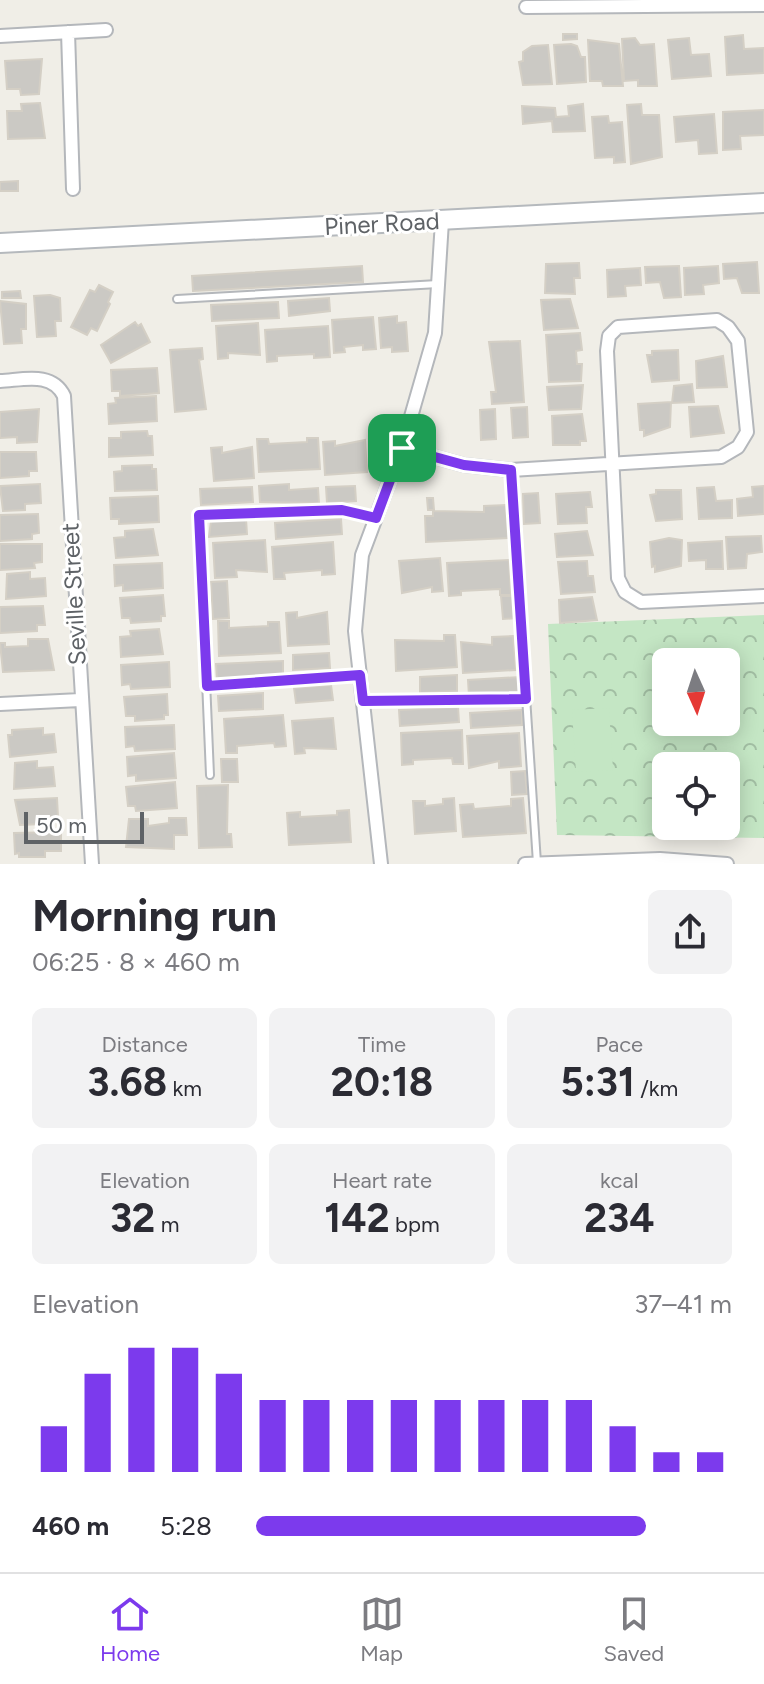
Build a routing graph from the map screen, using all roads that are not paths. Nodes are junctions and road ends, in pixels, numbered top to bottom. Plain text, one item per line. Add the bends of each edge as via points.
1 (764, 5) edge
2 (526, 7) dead end
3 (106, 30) dead end
4 (68, 32) junction
5 (0, 36) edge
6 (73, 189) dead end
7 (764, 203) edge
8 (442, 221) junction
9 (0, 243) edge
10 (438, 284) junction
11 (177, 299) dead end
12 (0, 381) edge
13 (402, 448) junction
14 (612, 465) junction
15 (511, 470) junction
16 (376, 518) junction
17 (764, 596) edge
18 (360, 675) junction
19 (207, 686) junction
20 (526, 699) junction
21 (80, 700) junction
22 (363, 701) junction
23 (0, 704) edge
24 (210, 775) dead end
25 (583, 862) edge
26 (537, 863) edge
27 (92, 864) edge
28 (381, 864) edge
29 (525, 864) edge
30 (727, 864) edge

1 - 2 street
3 - 4 street
4 - 5 street
4 - 6 street
7 - 8 main road, Piner Road
8 - 9 main road, Piner Road
8 - 10 street
10 - 11 lane
10 - 13 street via 435,333
12 - 21 street, Seville Street via 48,378 64,396
13 - 15 street via 464,465
13 - 16 street
14 - 14 street via 721,457 738,447 747,432 738,341 728,327 717,320 618,327 609,336
14 - 15 street
14 - 17 street via 618,578 625,592 641,602
15 - 20 lane
16 - 18 street via 362,555 355,631
16 - 19 lane via 342,510 199,515
18 - 19 lane
18 - 22 street
19 - 24 lane
20 - 22 lane
20 - 26 lane
21 - 23 street
21 - 27 street, Seville Street
22 - 28 street
25 - 26 street
25 - 30 street via 660,859
26 - 29 street

